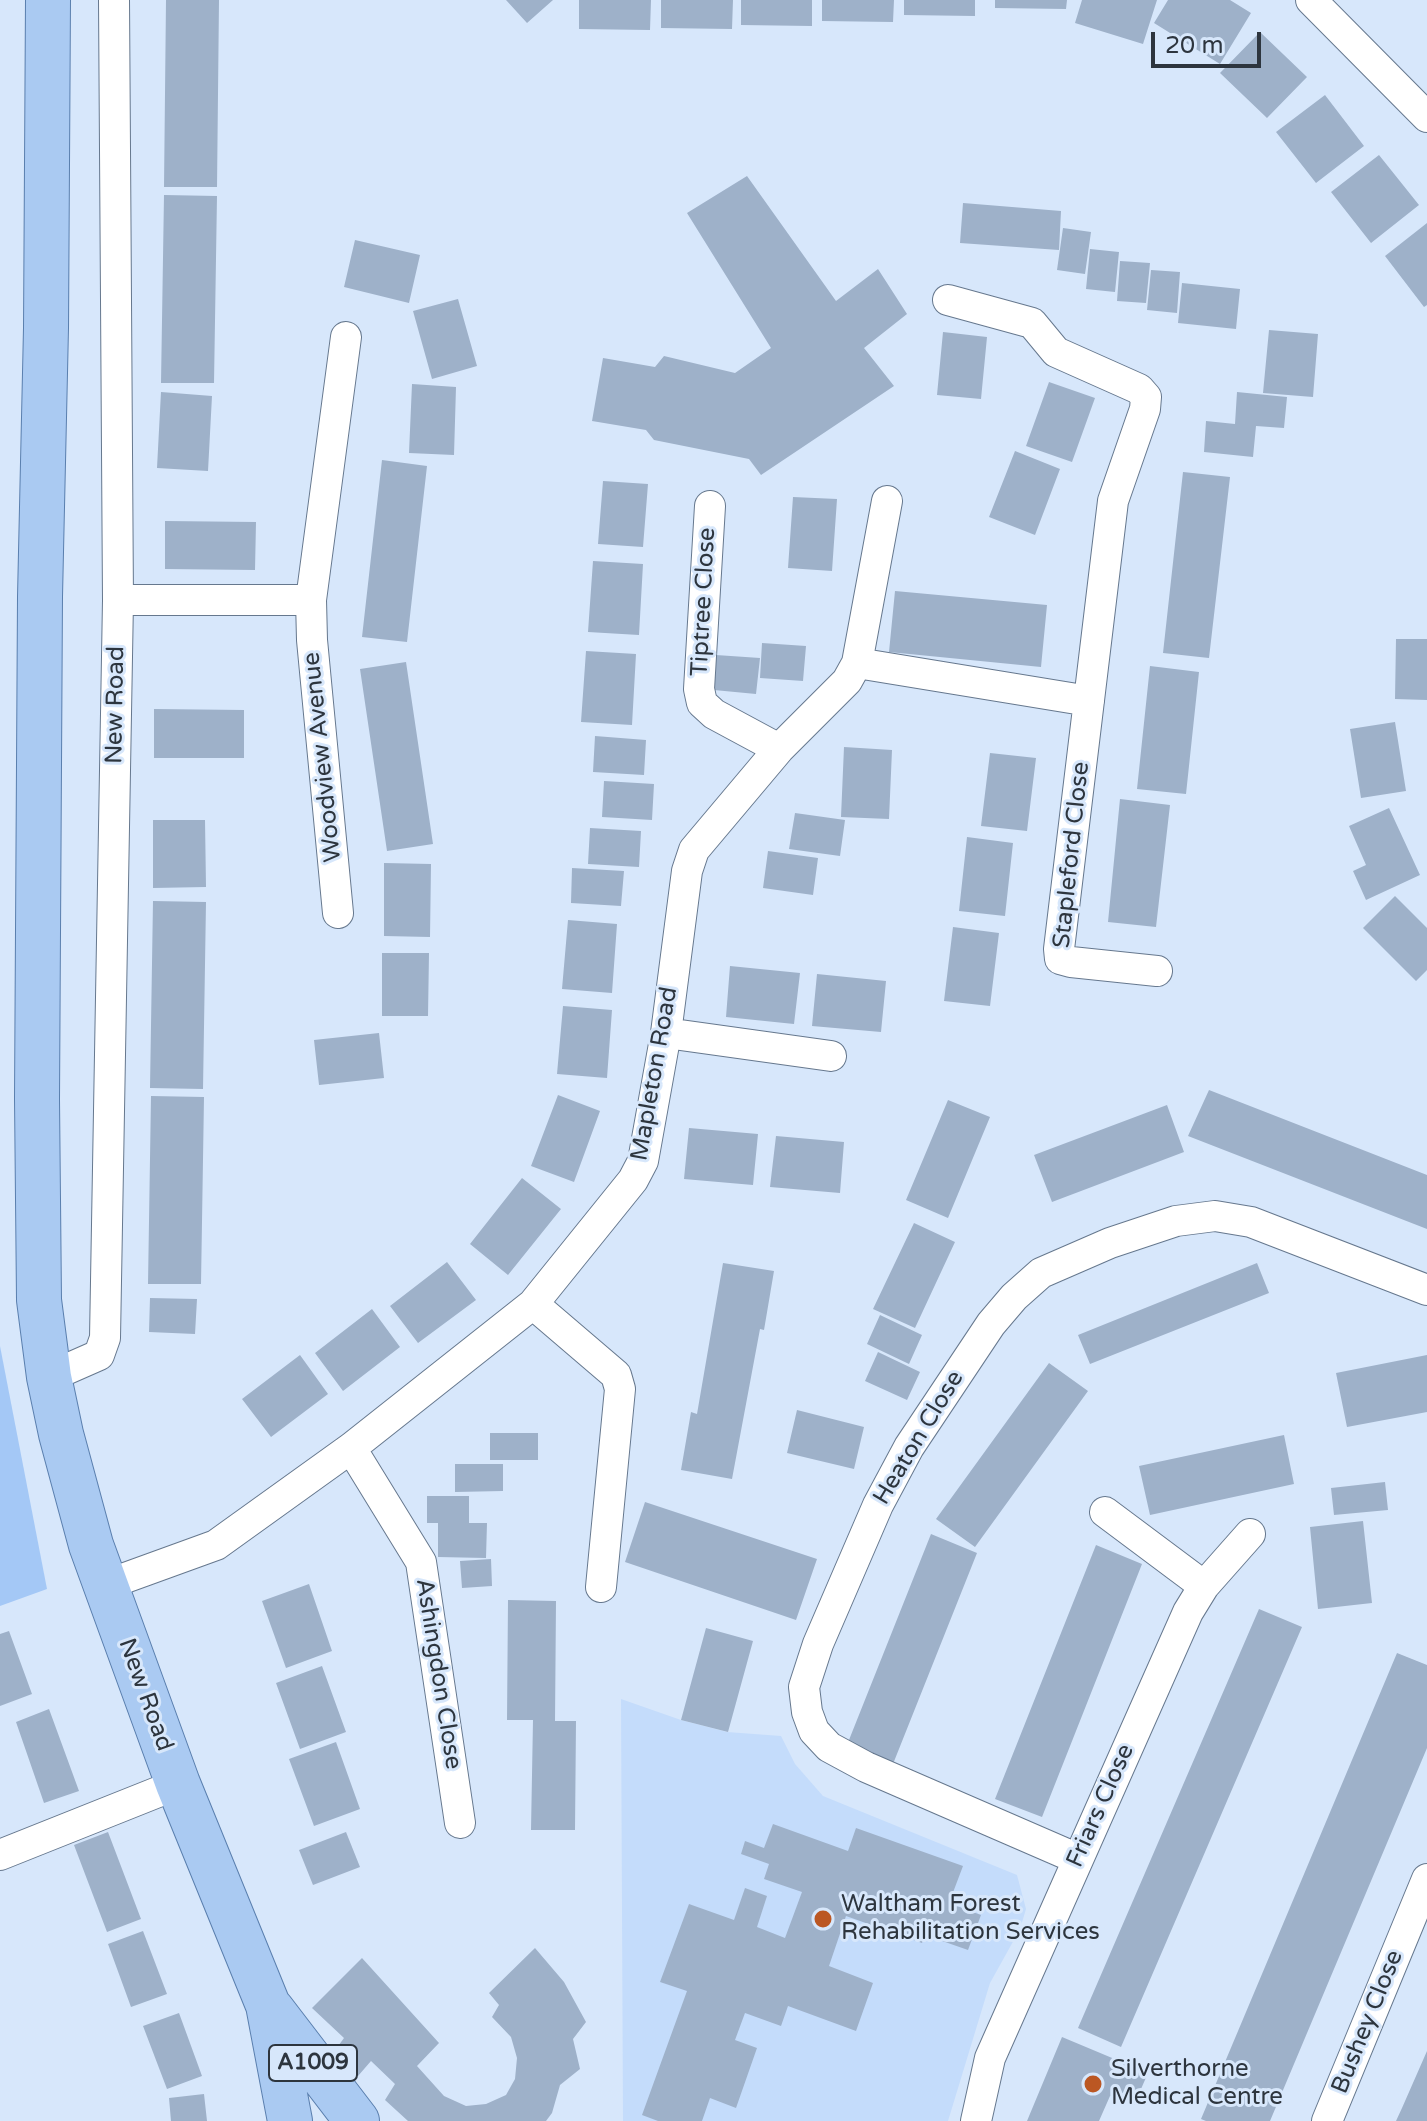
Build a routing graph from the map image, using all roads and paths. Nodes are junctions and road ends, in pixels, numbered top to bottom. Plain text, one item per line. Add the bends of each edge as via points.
1 (48, 0) edge
2 (114, 0) edge
3 (1311, 0) edge
4 (1423, 105) edge
5 (948, 300) dead end
6 (346, 337) dead end
7 (887, 501) dead end
8 (710, 506) dead end
9 (118, 600) junction
10 (311, 600) junction
11 (857, 663) junction
12 (1089, 701) junction
13 (779, 749) junction
14 (338, 913) dead end
15 (1157, 971) dead end
16 (666, 1033) junction
17 (831, 1056) dead end
18 (1427, 1290) edge
19 (533, 1304) junction
20 (49, 1377) junction
21 (351, 1448) junction
22 (1105, 1512) dead end
23 (1250, 1534) dead end
24 (1204, 1586) junction
25 (601, 1587) dead end
26 (105, 1589) junction
27 (178, 1784) junction
28 (460, 1823) dead end
29 (0, 1855) edge
30 (1078, 1859) junction
31 (1427, 1879) edge
32 (268, 2005) junction
33 (290, 2121) edge
34 (357, 2121) edge
35 (976, 2121) edge
36 (1327, 2121) edge

1 - 20 main road, New Road / A1009 via 37,1231
2 - 9 street, New Road
3 - 4 street
5 - 12 street, Stapleford Close via 1032,323 1056,352 1139,389 1146,397 1113,501
6 - 10 street, Woodview Avenue
7 - 11 street, Mapleton Road
8 - 13 street, Tiptree Close via 702,703
9 - 10 street
9 - 20 street, New Road via 105,1338 99,1355
10 - 14 street, Woodview Avenue
11 - 12 street
11 - 13 street, Mapleton Road via 847,681
12 - 15 street, Stapleford Close via 1060,959
13 - 16 street, Mapleton Road via 694,850
16 - 17 street
16 - 19 street, Mapleton Road via 643,1161
18 - 30 street, Heaton Close via 1251,1222 1215,1216 1176,1221 1041,1273 991,1324 909,1447 818,1644 804,1687 814,1731 829,1747 866,1767
19 - 21 street, Mapleton Road
19 - 25 street via 616,1375 620,1389
20 - 26 main road, New Road / A1009
21 - 26 street, Mapleton Road via 216,1545
21 - 28 street, Ashingdon Close via 421,1562
22 - 24 street
23 - 24 street, Friars Close
24 - 30 street, Friars Close
26 - 27 main road, New Road / A1009
27 - 29 street
27 - 32 main road, New Road / A1009
30 - 35 street, Friars Close via 990,2058
31 - 36 street, Bushey Close
32 - 33 main road, New Road / A1009
32 - 34 main road, New Road / A1009

